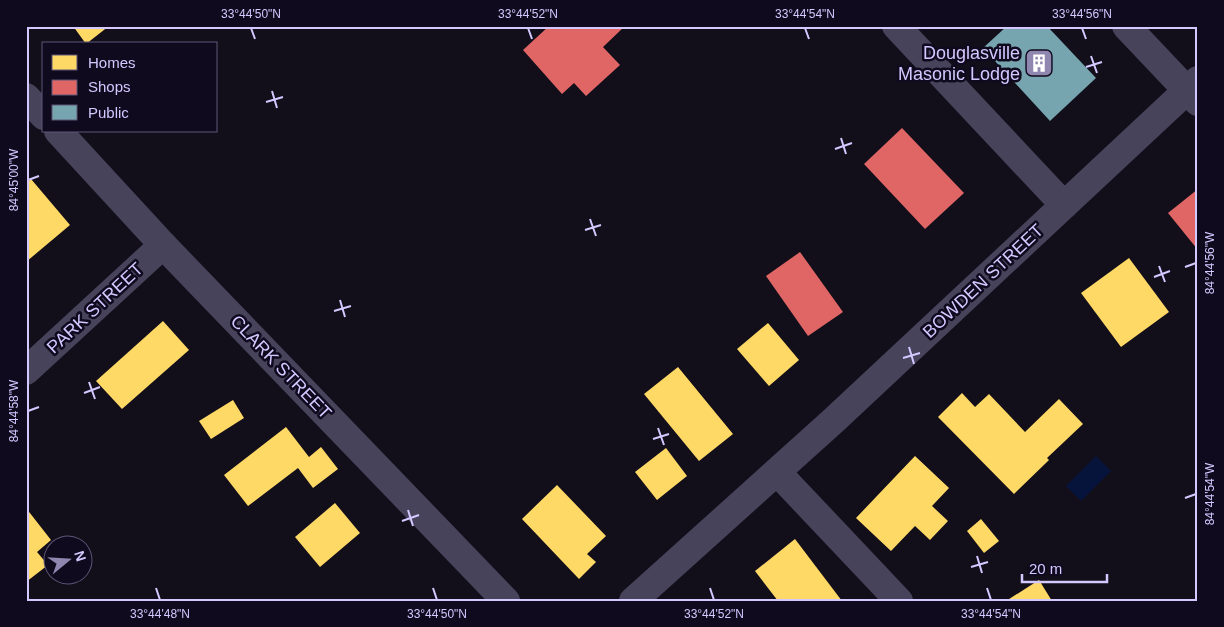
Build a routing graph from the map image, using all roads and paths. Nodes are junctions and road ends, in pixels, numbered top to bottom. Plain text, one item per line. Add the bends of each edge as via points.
1 (896, 26) edge
2 (1126, 26) edge
3 (1194, 91) edge
4 (26, 97) edge
5 (42, 114) edge
6 (59, 132) edge
7 (1064, 205) junction
8 (163, 245) junction
9 (26, 371) edge
10 (777, 472) junction
11 (506, 601) edge
12 (633, 601) edge
13 (899, 601) edge

1 - 7 street
2 - 3 street
3 - 7 street, BOWDEN STREET
4 - 5 street
6 - 8 street, CLARK STREET
7 - 10 street, BOWDEN STREET
8 - 9 street, PARK STREET
8 - 11 street, CLARK STREET
10 - 12 street, BOWDEN STREET
10 - 13 street

